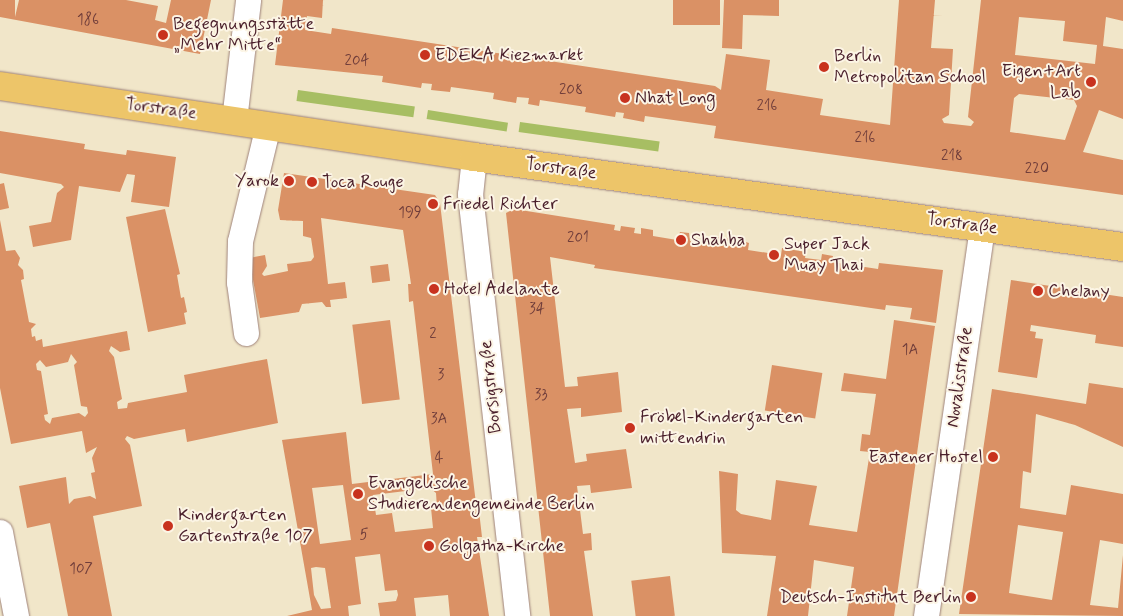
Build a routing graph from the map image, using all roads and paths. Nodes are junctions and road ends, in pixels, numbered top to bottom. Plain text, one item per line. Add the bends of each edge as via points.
1 (248, 0) edge
2 (0, 86) edge
3 (234, 120) junction
4 (268, 126) junction
5 (474, 157) junction
6 (982, 227) junction
7 (1123, 247) edge
8 (246, 333) dead end
9 (0, 532) edge
10 (16, 616) edge
11 (517, 616) edge
12 (926, 616) edge

1 - 3 street
2 - 3 main road, Torstraße
3 - 4 main road, Torstraße
4 - 5 main road, Torstraße
4 - 8 street via 240,241 239,282
5 - 6 main road, Torstraße
5 - 11 street, Borsigstraße via 470,194
6 - 7 main road, Torstraße
6 - 12 street, Novalisstraße
9 - 10 street

